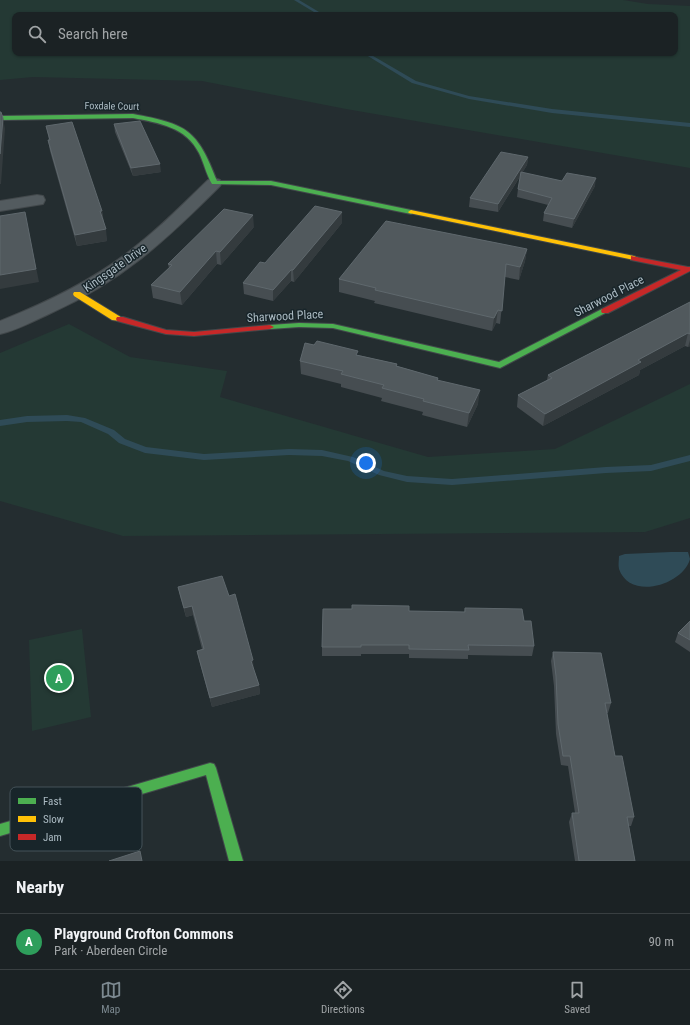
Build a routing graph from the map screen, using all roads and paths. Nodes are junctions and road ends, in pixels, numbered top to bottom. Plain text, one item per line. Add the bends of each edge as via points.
1 (0, 118) edge
2 (214, 183) junction
3 (37, 200) dead end
4 (0, 206) edge
5 (77, 294) junction
6 (0, 328) edge
7 (142, 788) edge
8 (10, 827) edge
9 (0, 830) edge
10 (236, 861) edge

1 - 2 street, Foxdale Court via 133,116 170,124 193,137 202,149
2 - 5 street, Kingsgate Drive via 132,258
2 - 5 street, Sharwood Place via 272,183 688,269 500,365 333,326 299,325 194,334 166,332 115,318
3 - 4 street
5 - 6 street, Kingsgate Drive
7 - 10 street via 210,768
8 - 9 street

